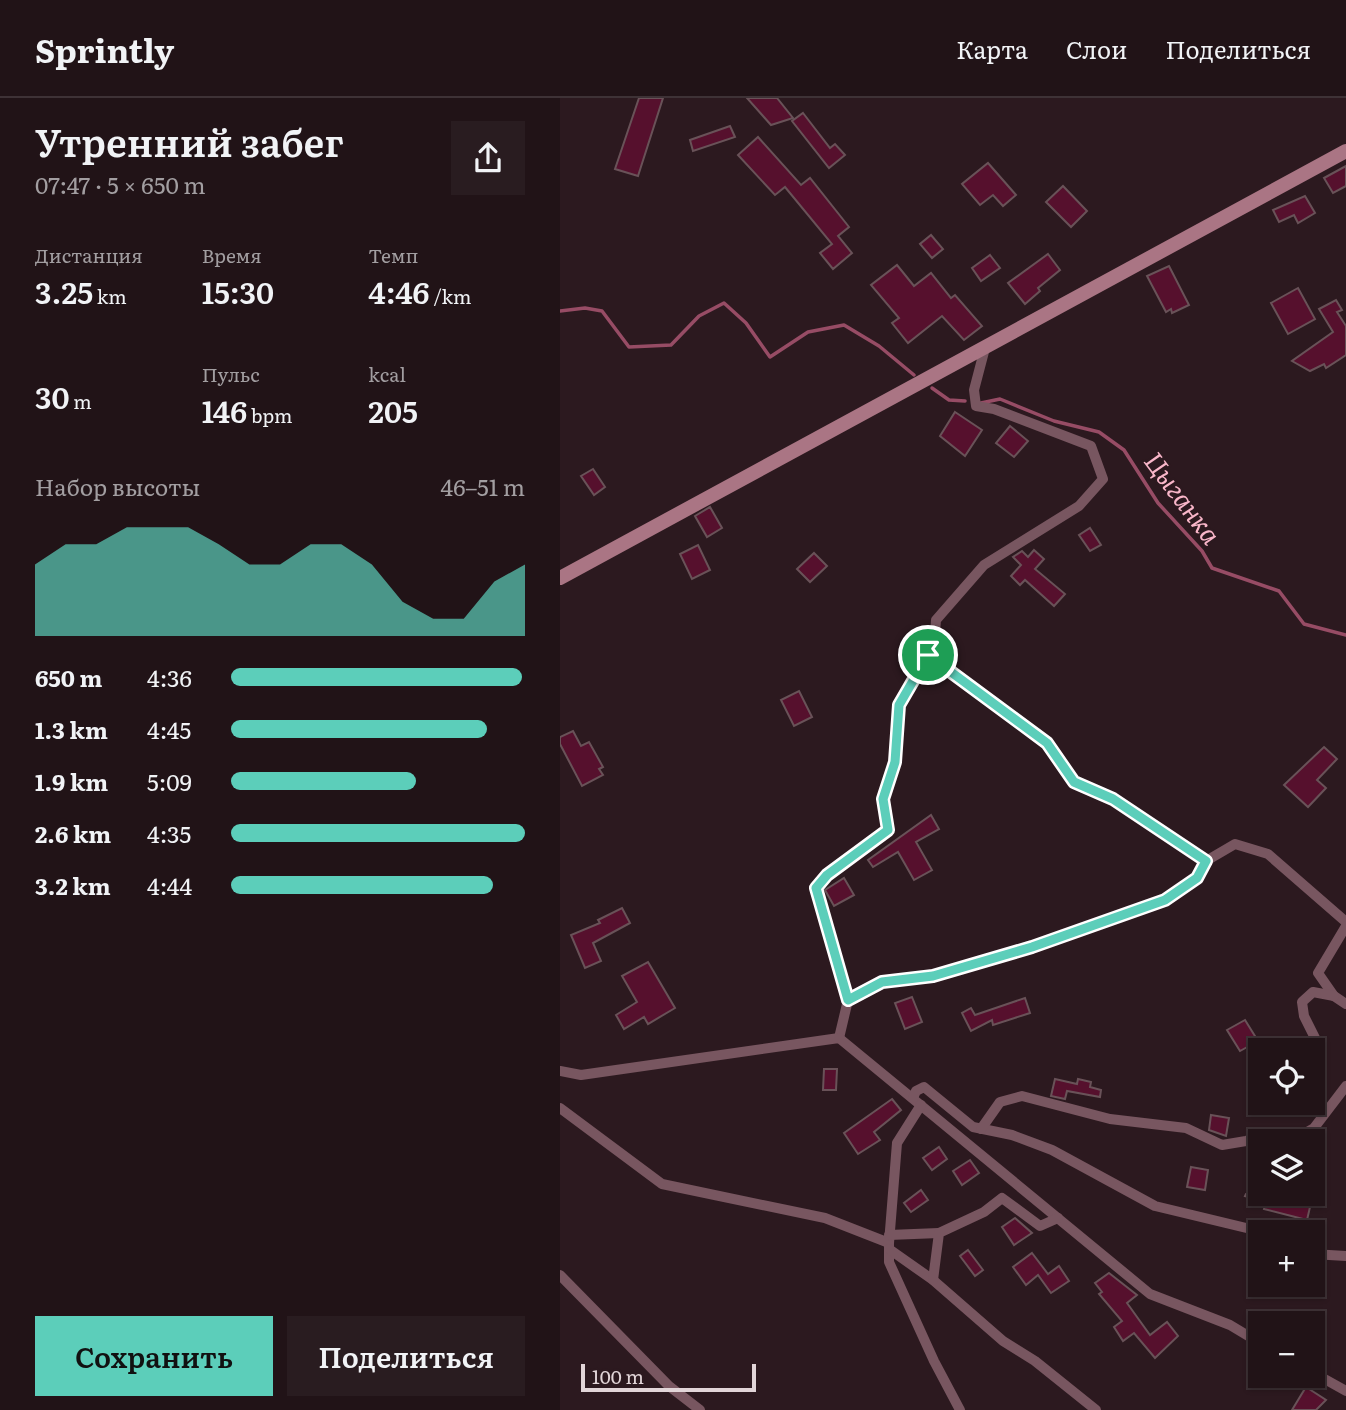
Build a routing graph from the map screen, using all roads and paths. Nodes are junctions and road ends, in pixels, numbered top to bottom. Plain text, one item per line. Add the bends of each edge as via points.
1 (1346, 151) edge
2 (985, 348) junction
3 (560, 578) edge
4 (928, 655) junction
5 (1206, 861) junction
6 (1346, 924) edge
7 (1334, 996) junction
8 (848, 1000) junction
9 (1346, 1004) edge
10 (839, 1038) junction
11 (1316, 1038) edge
12 (560, 1071) edge
13 (1346, 1086) edge
14 (917, 1102) junction
15 (560, 1108) edge
16 (981, 1129) junction
17 (1058, 1218) junction
18 (1248, 1228) edge
19 (939, 1233) junction
20 (889, 1242) junction
21 (1325, 1255) edge
22 (1346, 1256) edge
23 (560, 1275) edge
24 (933, 1280) junction
25 (1248, 1336) edge
26 (1325, 1379) edge
27 (1346, 1391) edge
28 (700, 1410) edge
29 (960, 1410) edge
30 (1096, 1410) edge

1 - 2 street
2 - 3 street
2 - 4 street via 974,390 976,407 994,409 1091,446 1103,479 1079,506 984,565 936,620
4 - 5 street via 1047,743 1074,782 1113,799
4 - 8 street via 899,705 895,762 883,799 888,830 816,888
5 - 6 street via 1235,845 1268,854
5 - 8 street via 1197,878 1165,900 933,976 882,982
6 - 7 street via 1318,973
7 - 9 street
7 - 11 street via 1313,992 1302,1002
8 - 10 street
10 - 12 street via 581,1075
10 - 14 street
13 - 16 street via 1314,1128 1302,1135 1264,1133 1222,1145 1186,1128 1110,1119 1022,1096 1000,1102
14 - 16 street via 916,1090 924,1087
14 - 17 street
14 - 20 street via 897,1143
15 - 20 street via 662,1184 825,1218
16 - 18 street via 1052,1150 1155,1206
17 - 19 street via 1040,1226 1002,1198
17 - 25 street via 1150,1294
19 - 20 street
19 - 24 street
20 - 24 street
20 - 29 street via 889,1262
21 - 22 street
23 - 28 street via 669,1386
24 - 30 street
26 - 27 street

